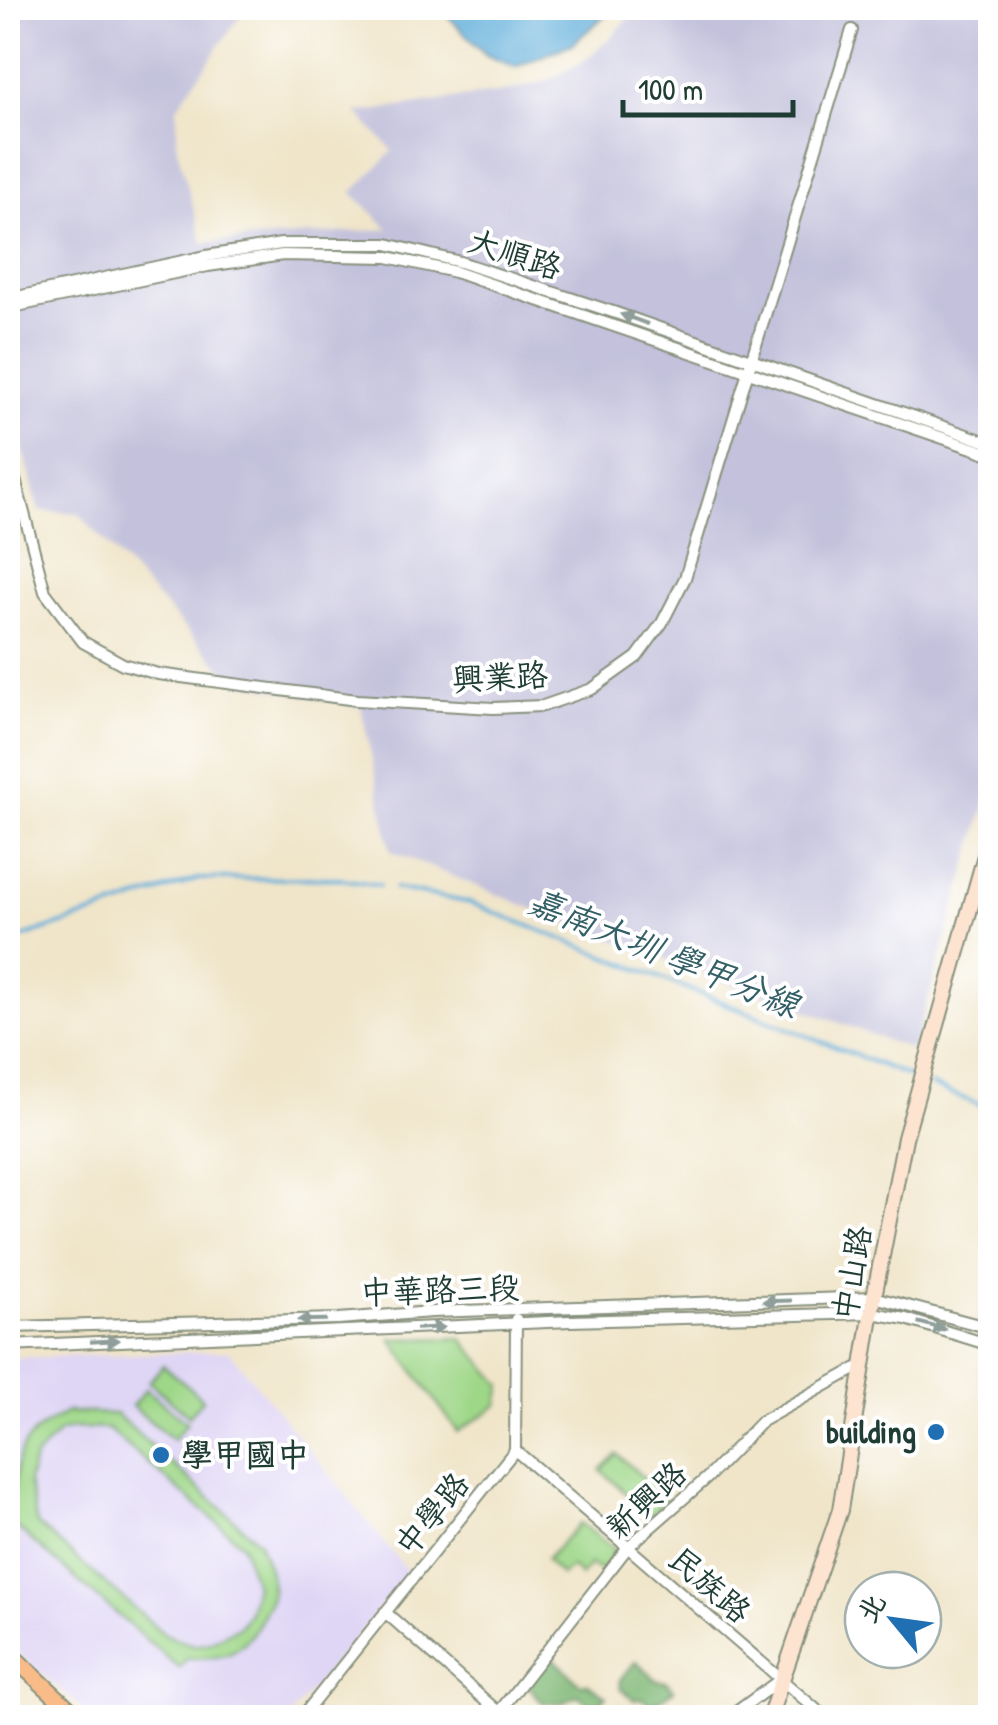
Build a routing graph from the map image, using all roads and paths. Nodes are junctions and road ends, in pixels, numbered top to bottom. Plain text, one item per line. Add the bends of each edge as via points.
1 (852, 30) dead end
2 (8, 298) edge
3 (8, 308) edge
4 (751, 368) junction
5 (990, 443) edge
6 (8, 454) edge
7 (990, 454) edge
8 (990, 838) edge
9 (874, 1297) junction
10 (872, 1314) junction
11 (516, 1318) junction
12 (8, 1328) edge
13 (990, 1328) edge
14 (990, 1345) edge
15 (8, 1346) edge
16 (864, 1364) junction
17 (515, 1450) junction
18 (628, 1548) junction
19 (385, 1612) junction
20 (8, 1652) edge
21 (781, 1678) junction
22 (8, 1698) edge
23 (304, 1713) edge
24 (502, 1714) edge
25 (12, 1718) edge
26 (79, 1718) edge
27 (319, 1718) edge
28 (728, 1718) edge
29 (769, 1718) edge
30 (826, 1718) edge

1 - 4 street, 興業路
4 -> 2 street, 大順路 via 612,312 387,244 281,244
3 - 4 street, 大順路 via 283,255 388,257 455,272
4 - 5 street, 大順路
4 - 6 street, 興業路 via 685,578 662,623 637,657 592,688 543,706 356,700 123,664 83,642 45,592
4 - 7 street, 大順路
8 - 9 main road, 中山路 via 905,1138
9 - 10 main road, 中山路
9 -> 11 street, 中華路三段
9 - 13 street, 中華路三段
10 - 11 street, 中華路三段
10 -> 14 street, 中華路三段
10 - 16 main road, 中山路
11 -> 12 street, 中華路三段
15 -> 11 street, 中華路三段
11 - 17 street
16 - 18 street, 新興路 via 762,1420
16 - 21 main road, 中山路 via 840,1510
17 - 18 street, 民族路
17 - 19 street, 中學路
18 - 21 street, 民族路
18 - 24 street, 新興路
19 - 23 street, 中學路
19 - 24 street
20 - 26 main road
21 - 28 street
21 - 29 main road, 中山路
21 - 30 street, 民族路
22 - 25 street
23 - 27 street

